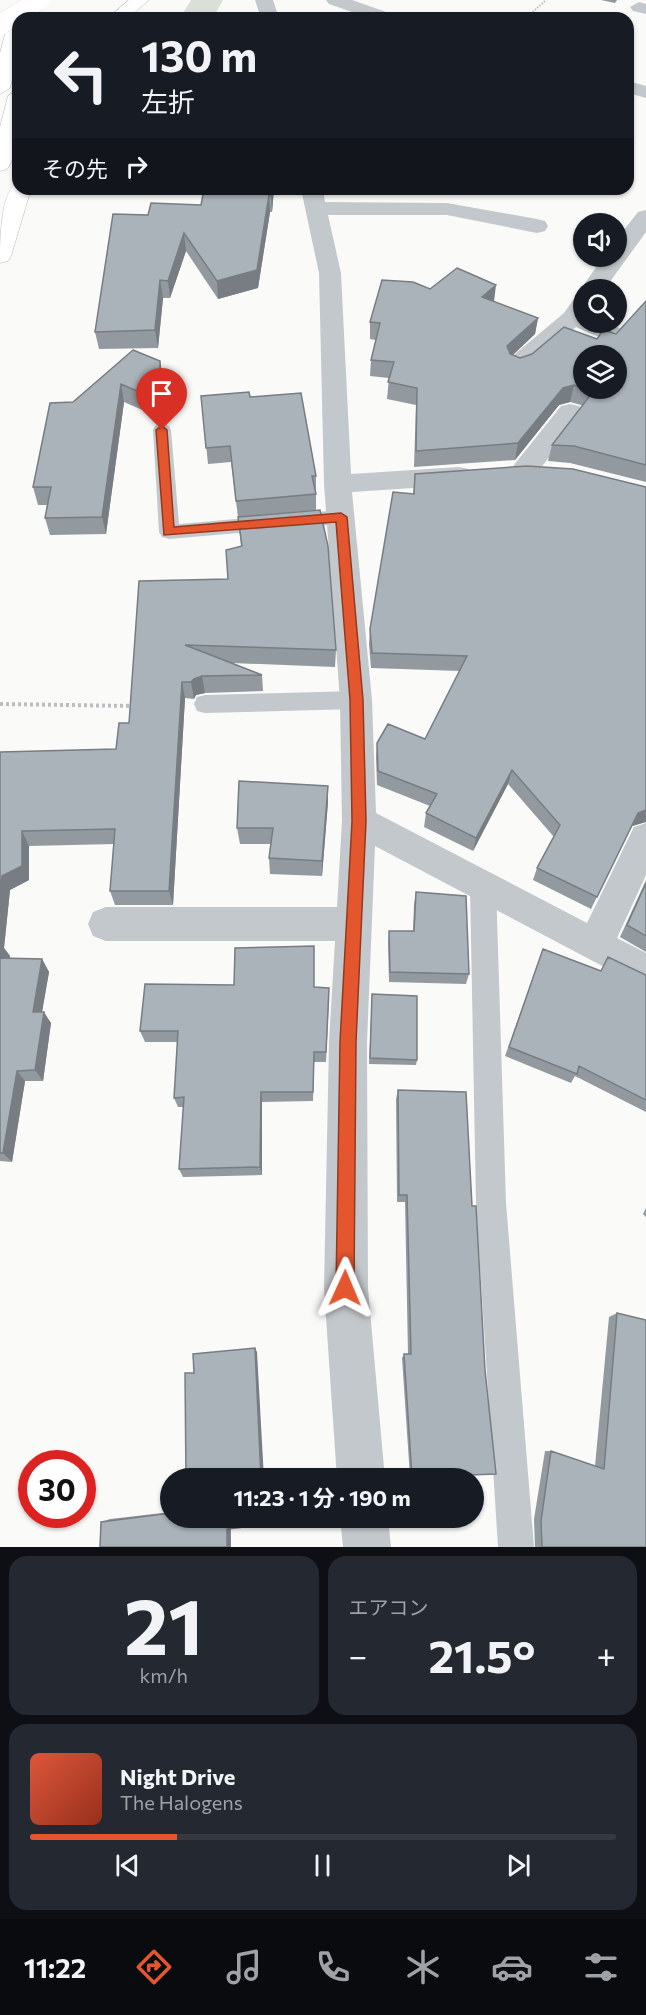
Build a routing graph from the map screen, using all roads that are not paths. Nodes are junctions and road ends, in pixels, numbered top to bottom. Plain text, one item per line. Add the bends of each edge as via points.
1 (41, 0) edge
2 (140, 0) edge
3 (335, 0) edge
4 (21, 12) edge
5 (125, 12) edge
6 (369, 12) edge
7 (12, 42) edge
8 (0, 88) edge
9 (12, 119) edge
10 (0, 165) edge
11 (18, 195) edge
12 (315, 199) edge
13 (644, 222) edge
14 (537, 226) dead end
15 (627, 243) edge
16 (0, 256) edge
17 (573, 322) edge
18 (518, 364) edge
19 (570, 412) dead end
20 (162, 430) dead end
21 (505, 472) junction
22 (558, 473) edge
23 (338, 484) junction
24 (341, 517) junction
25 (356, 700) junction
26 (205, 704) road end
27 (359, 821) junction
28 (646, 838) edge
29 (483, 886) junction
30 (106, 924) dead end
31 (354, 924) junction
32 (595, 945) junction
33 (646, 972) edge
34 (360, 1468) edge
35 (365, 1528) edge
36 (367, 1547) edge
37 (516, 1547) edge

1 - 4 highway, bridge
2 - 5 highway
3 - 6 street
7 - 8 highway
9 - 10 highway
11 - 16 highway
12 - 14 street via 447,209
12 - 23 street via 330,273
13 - 15 street
17 - 18 street
19 - 21 street
20 - 24 lane via 169,532
21 - 22 street
21 - 23 street
23 - 24 street
24 - 25 street
25 - 26 lane
25 - 27 street
27 - 29 street
27 - 31 street
28 - 32 street
29 - 32 street
29 - 37 lane via 491,1203
30 - 31 street
31 - 34 street via 348,1042 345,1288
32 - 33 street
35 - 36 street

